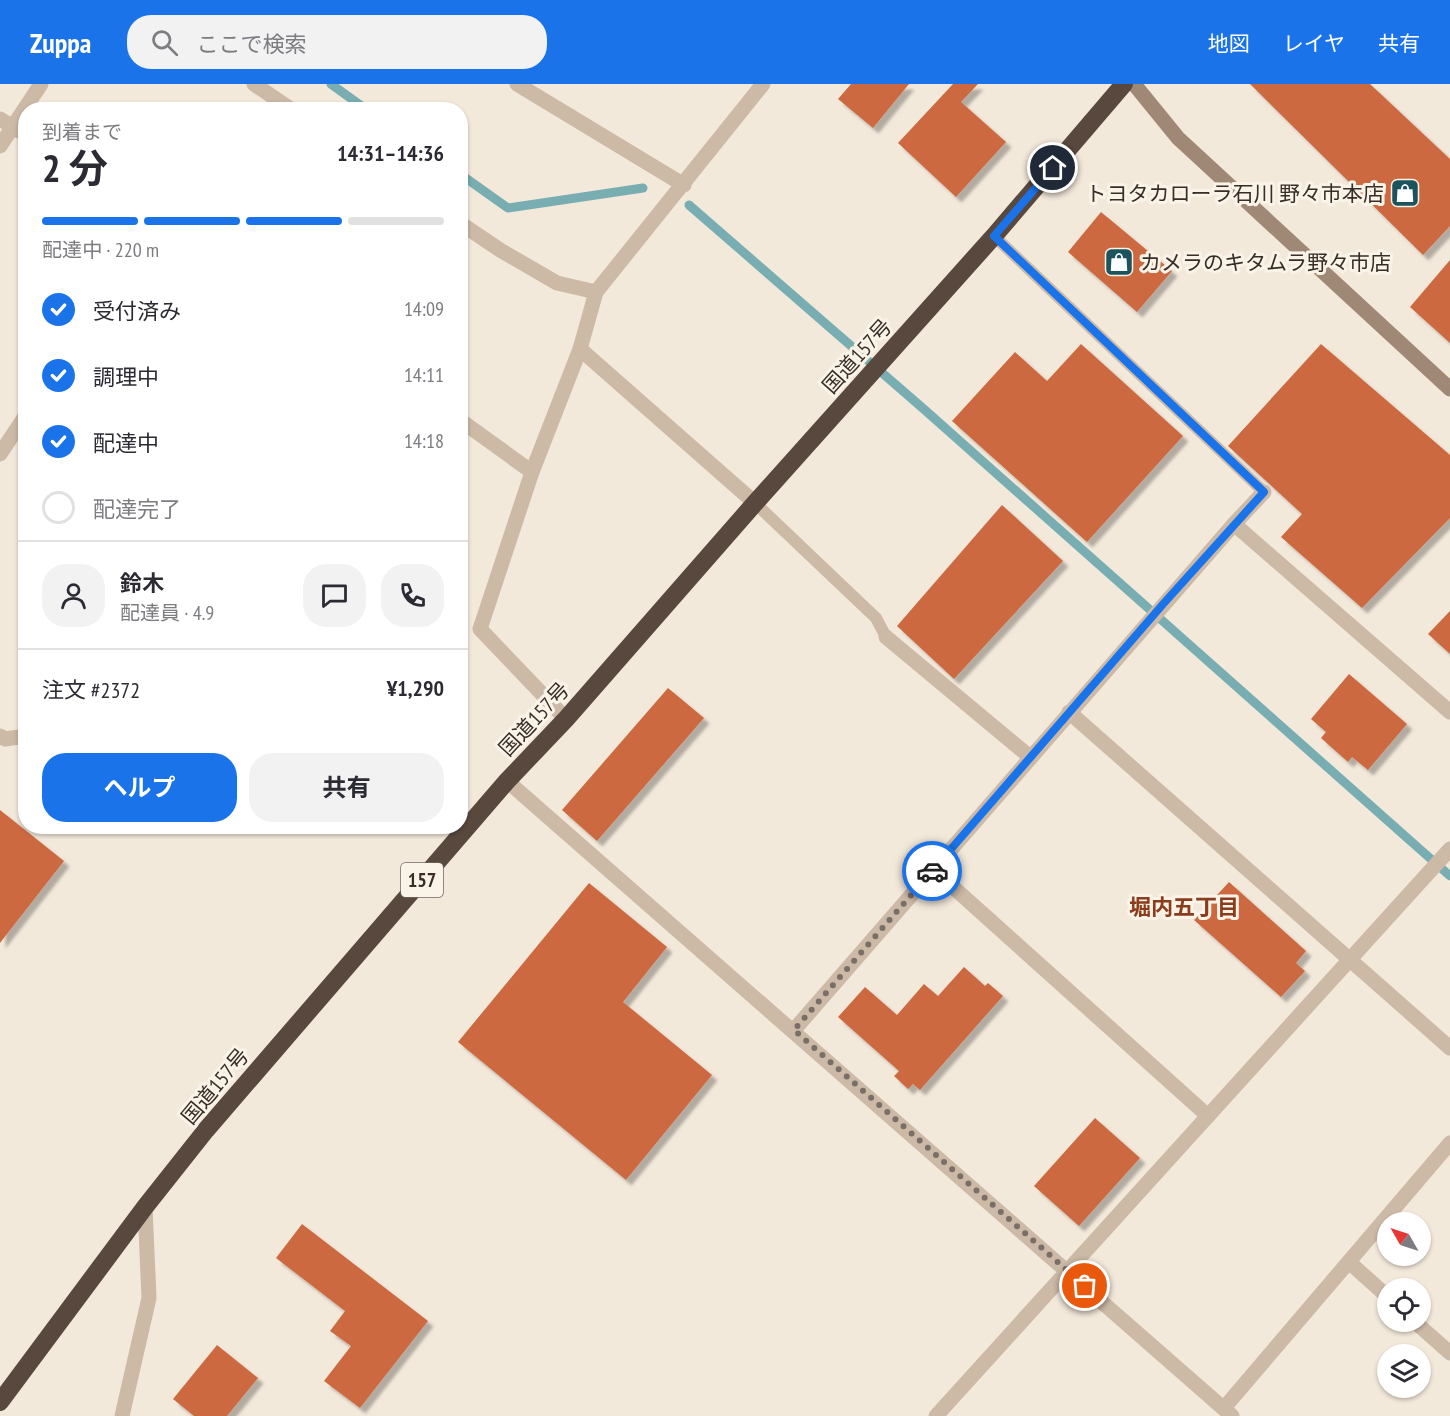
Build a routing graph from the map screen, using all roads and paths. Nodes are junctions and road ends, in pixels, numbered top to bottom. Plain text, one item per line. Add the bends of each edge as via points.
1 (41, 84) edge
2 (254, 84) edge
3 (517, 84) edge
4 (763, 84) edge
5 (1124, 84) edge
6 (1134, 84) edge
7 (29, 102) edge
8 (280, 102) edge
9 (13, 127) edge
10 (0, 146) edge
11 (684, 185) junction
12 (468, 228) edge
13 (994, 236) junction
14 (596, 292) junction
15 (580, 350) junction
16 (1450, 389) edge
17 (468, 426) edge
18 (18, 427) edge
19 (0, 454) edge
20 (532, 472) junction
21 (1264, 492) joint
22 (755, 503) junction
23 (1234, 524) junction
24 (886, 637) joint
25 (1069, 712) junction
26 (1450, 712) edge
27 (566, 718) junction
28 (0, 736) edge
29 (18, 737) edge
30 (1030, 757) junction
31 (507, 781) junction
32 (468, 826) edge
33 (461, 834) edge
34 (1446, 853) edge
35 (934, 870) junction
36 (1348, 959) junction
37 (794, 1030) junction
38 (1450, 1048) edge
39 (1208, 1116) junction
40 (1450, 1143) edge
41 (146, 1207) junction
42 (1349, 1262) junction
43 (1067, 1270) junction
44 (1377, 1287) edge
45 (1426, 1332) edge
46 (1450, 1353) edge
47 (0, 1402) edge
48 (1228, 1412) edge
49 (941, 1414) edge
50 (122, 1416) edge

1 - 7 street
2 - 8 street
3 - 11 street
4 - 11 street
5 - 13 highway, 国道157号 / 157
6 - 16 street via 1178,138
9 - 10 street
11 - 14 street
12 - 14 street via 557,283
13 - 21 lane
13 - 22 highway, 国道157号 / 157
14 - 15 street
15 - 20 street
15 - 22 street
17 - 20 street
18 - 19 street
20 - 27 street via 480,628
21 - 23 street
22 - 24 lane via 876,618
22 - 27 highway, 国道157号 / 157
23 - 25 street
23 - 26 street
24 - 30 street
25 - 30 street
25 - 36 street
27 - 31 highway, 国道157号 / 157
28 - 29 street
30 - 35 street
31 - 32 highway, 国道157号 / 157
31 - 37 street
33 - 41 highway, 国道157号 / 157 via 206,1130
34 - 36 street
35 - 37 street
35 - 39 street
36 - 38 street
36 - 39 street
37 - 43 street
39 - 43 street
40 - 42 street
41 - 47 highway, 国道157号 / 157
41 - 50 street via 149,1298
42 - 44 street
42 - 48 street
43 - 48 street
43 - 49 street
45 - 46 street

